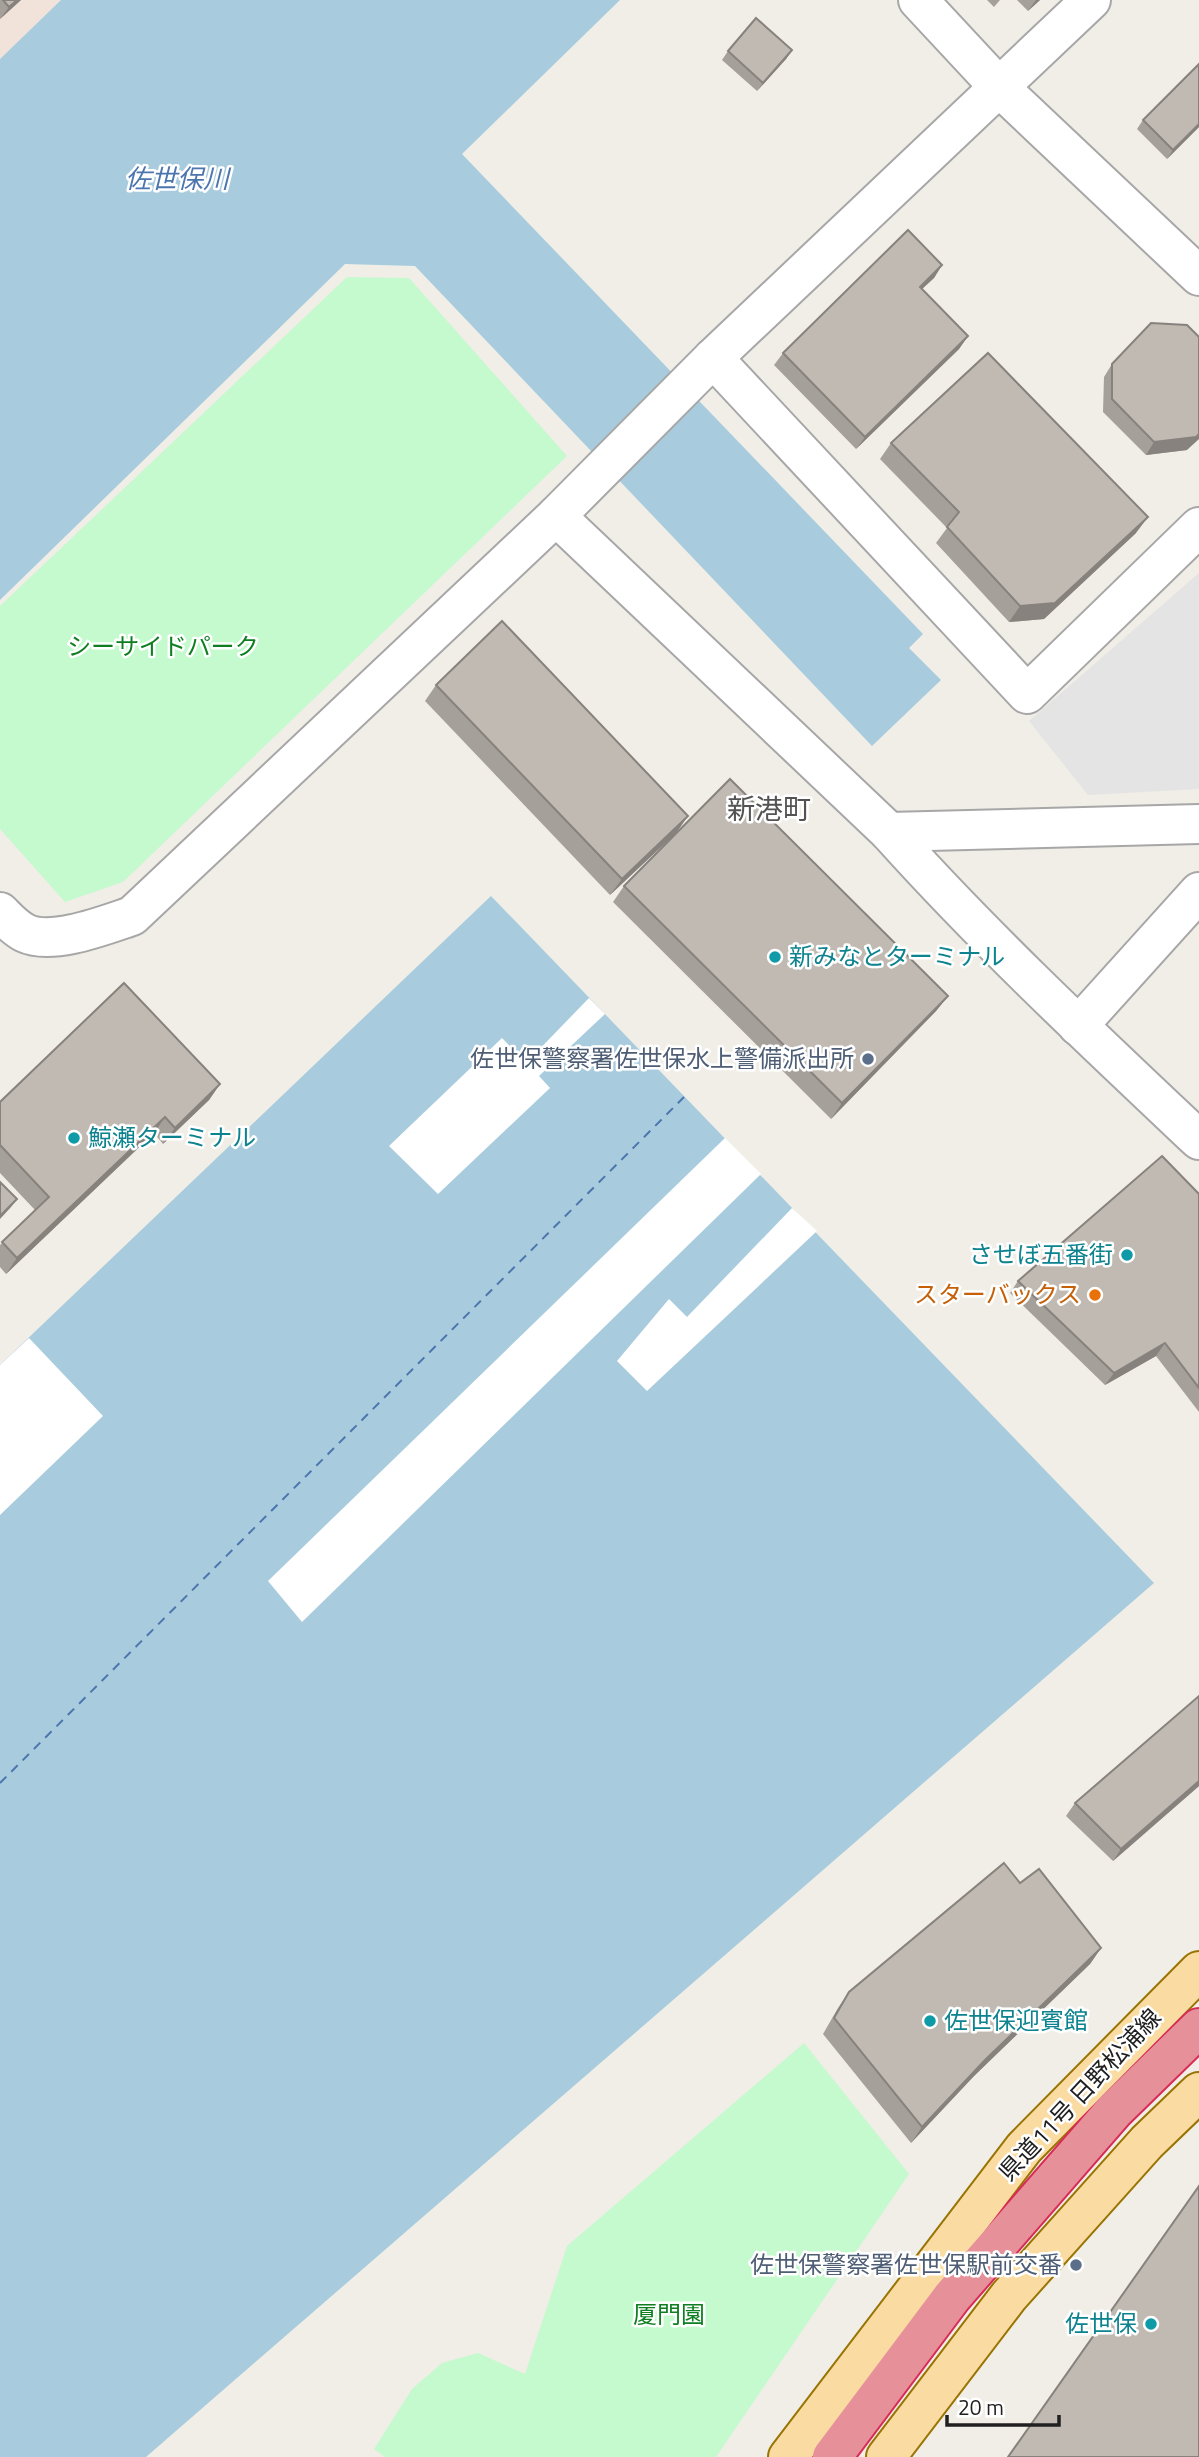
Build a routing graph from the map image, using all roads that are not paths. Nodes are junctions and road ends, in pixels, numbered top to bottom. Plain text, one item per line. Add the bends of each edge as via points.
1 (918, 0) edge
2 (1091, 0) edge
3 (999, 87) junction
4 (1199, 276) edge
5 (701, 371) junction
6 (556, 516) junction
7 (1199, 527) edge
8 (1199, 824) edge
9 (889, 832) junction
10 (1199, 892) edge
11 (0, 912) edge
12 (1078, 1026) junction
13 (1199, 1140) edge
14 (1199, 1971) edge
15 (1199, 2028) edge
16 (1199, 2092) edge
17 (788, 2457) edge
18 (832, 2457) edge
19 (886, 2457) edge

1 - 3 street
2 - 3 street
3 - 4 street
3 - 5 street
5 - 6 street
5 - 7 street via 1027,694
6 - 9 street
6 - 11 street via 132,916 45,937 28,935
8 - 9 street
9 - 12 street
10 - 12 street
12 - 13 street
14 - 17 main road, 県道11号 日野松浦線 via 1024,2148
15 - 18 highway via 1115,2111 952,2297
16 - 19 main road via 1147,2142 1009,2296

